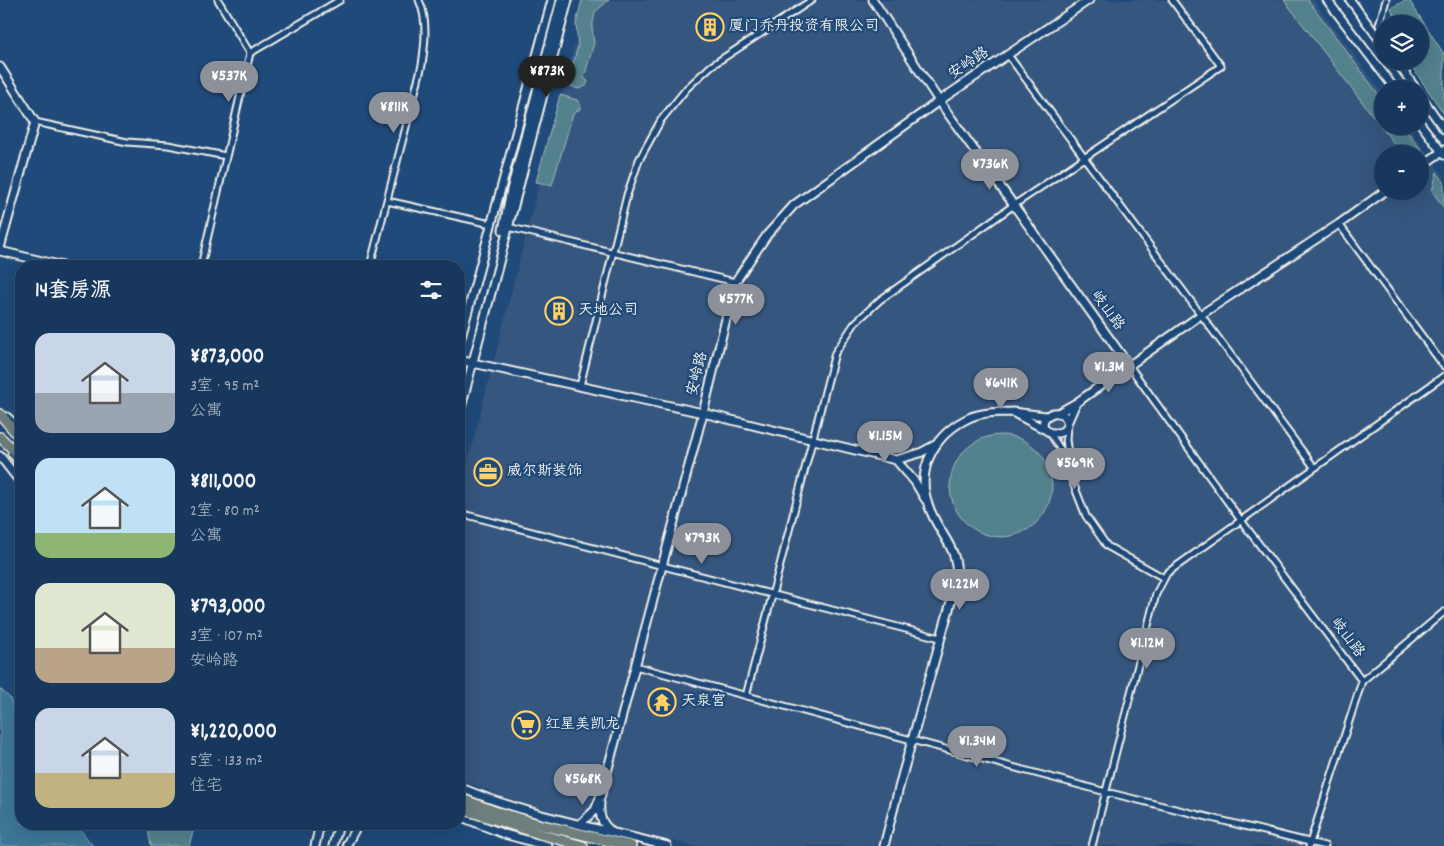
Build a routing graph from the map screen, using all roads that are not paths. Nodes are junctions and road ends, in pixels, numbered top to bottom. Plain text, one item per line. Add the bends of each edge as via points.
1 (218, 0) edge
2 (340, 0) edge
3 (419, 0) edge
4 (552, 0) edge
5 (561, 0) edge
6 (568, 0) edge
7 (812, 0) edge
8 (873, 0) edge
9 (1089, 0) edge
10 (1172, 0) edge
11 (1327, 0) edge
12 (1350, 0) edge
13 (1386, 0) edge
14 (1382, 15) edge
15 (1374, 32) edge
16 (250, 53) junction
17 (1008, 55) junction
18 (0, 67) edge
19 (1388, 80) edge
20 (939, 101) junction
21 (1429, 108) edge
22 (35, 122) junction
23 (1444, 129) edge
24 (1429, 134) edge
25 (1443, 152) edge
26 (226, 156) junction
27 (1085, 158) junction
28 (1429, 161) edge
29 (1374, 199) edge
30 (386, 201) junction
31 (1014, 205) junction
32 (491, 224) junction
33 (1339, 224) junction
34 (508, 227) junction
35 (0, 249) edge
36 (613, 253) junction
37 (41, 260) edge
38 (202, 260) edge
39 (371, 260) edge
40 (494, 279) junction
41 (735, 282) junction
42 (1202, 314) junction
43 (465, 322) edge
44 (465, 361) edge
45 (472, 362) junction
46 (1444, 366) edge
47 (1130, 367) junction
48 (1444, 376) edge
49 (580, 386) junction
50 (465, 391) edge
51 (1076, 403) junction
52 (0, 412) edge
53 (1012, 412) junction
54 (1058, 412) junction
55 (703, 413) junction
56 (1046, 416) junction
57 (0, 423) edge
58 (1068, 424) junction
59 (15, 425) edge
60 (15, 431) edge
61 (1048, 431) junction
62 (0, 438) edge
63 (15, 438) edge
64 (812, 439) junction
65 (935, 445) junction
66 (15, 452) edge
67 (0, 456) edge
68 (15, 457) edge
69 (896, 460) junction
70 (1314, 467) junction
71 (15, 475) edge
72 (1072, 480) junction
73 (927, 503) junction
74 (465, 515) edge
75 (1240, 520) junction
76 (662, 565) junction
77 (1164, 578) junction
78 (772, 594) junction
79 (1444, 612) edge
80 (940, 638) junction
81 (635, 666) junction
82 (1362, 681) junction
83 (746, 696) junction
84 (912, 741) junction
85 (465, 790) edge
86 (1106, 792) junction
87 (600, 798) junction
88 (465, 800) edge
89 (465, 810) edge
90 (465, 818) edge
91 (580, 824) junction
92 (541, 829) junction
93 (319, 830) edge
94 (337, 830) edge
95 (350, 830) edge
96 (355, 830) edge
97 (612, 832) junction
98 (1309, 844) edge
99 (346, 845) edge
100 (315, 846) edge
101 (333, 846) edge
102 (548, 846) edge
103 (582, 846) edge
104 (631, 846) edge
105 (667, 846) edge
106 (884, 846) edge
107 (1092, 846) edge
108 (1325, 846) edge

1 - 16 street
2 - 16 street
3 - 30 street via 423,9 425,39 422,65
4 - 32 main road
5 - 40 main road via 511,190
6 - 34 main road
7 - 36 street via 710,66 661,120 639,160
8 - 20 main road, 岐山路
9 - 17 main road, 安岭路
10 - 27 street via 1221,66
11 - 19 main road
12 - 15 main road
13 - 14 street
16 - 26 street
17 - 20 main road, 安岭路
17 - 27 street
18 - 22 main road
20 - 31 main road, 岐山路
20 - 41 main road, 安岭路 via 794,205 766,235
21 - 23 main road
22 - 26 street via 127,142 168,145
22 - 35 main road
24 - 25 main road
25 - 28 main road
26 - 38 street
27 - 31 street
27 - 42 street
29 - 33 main road
30 - 32 street
30 - 39 street
31 - 47 main road, 岐山路
31 - 64 street via 880,300 854,324 835,353
32 - 43 main road
33 - 42 main road
33 - 46 street
34 - 36 street
34 - 40 main road
35 - 37 main road
36 - 41 street
36 - 49 street
40 - 45 main road
41 - 55 main road, 安岭路
42 - 47 main road
42 - 70 street
44 - 45 main road
45 - 49 main road
45 - 50 main road
47 - 51 main road
47 - 75 street, 岐山路
48 - 70 street
49 - 55 main road
51 - 54 main road
51 - 58 main road
52 - 59 main road
52 - 60 highway
53 - 56 main road
53 - 61 main road
53 - 65 main road via 972,417
54 - 56 main road
54 - 58 main road via 1066,417
55 - 64 main road
55 - 76 main road, 安岭路
56 - 61 main road via 1043,422
57 - 63 highway
58 - 61 main road via 1056,433
58 - 72 street via 1066,440
61 - 72 street via 1064,455
62 - 66 highway
62 - 68 main road
64 - 69 main road
64 - 78 street
65 - 69 main road
65 - 73 main road via 926,466
67 - 71 main road
69 - 73 main road via 915,482
70 - 75 street
72 - 77 street via 1086,516 1107,546
73 - 80 main road via 957,562 956,584
74 - 76 street
75 - 77 street via 1166,573
75 - 82 street, 岐山路
76 - 78 street
76 - 81 main road, 安岭路
77 - 86 street via 1156,594
78 - 80 street
78 - 83 street
79 - 82 street
80 - 84 main road
81 - 83 street
81 - 87 main road, 安岭路
82 - 98 street
83 - 84 street
84 - 86 street
84 - 106 main road
85 - 91 main road via 523,810
86 - 98 street
86 - 107 street
87 - 91 main road via 595,810
87 - 97 main road via 604,826
88 - 92 highway, bridge
89 - 92 highway, bridge
90 - 102 main road
91 - 97 main road
92 - 103 highway
92 - 104 highway
93 - 100 main road
94 - 101 main road
95 - 99 main road
96 - 99 main road
97 - 105 main road
98 - 108 street

